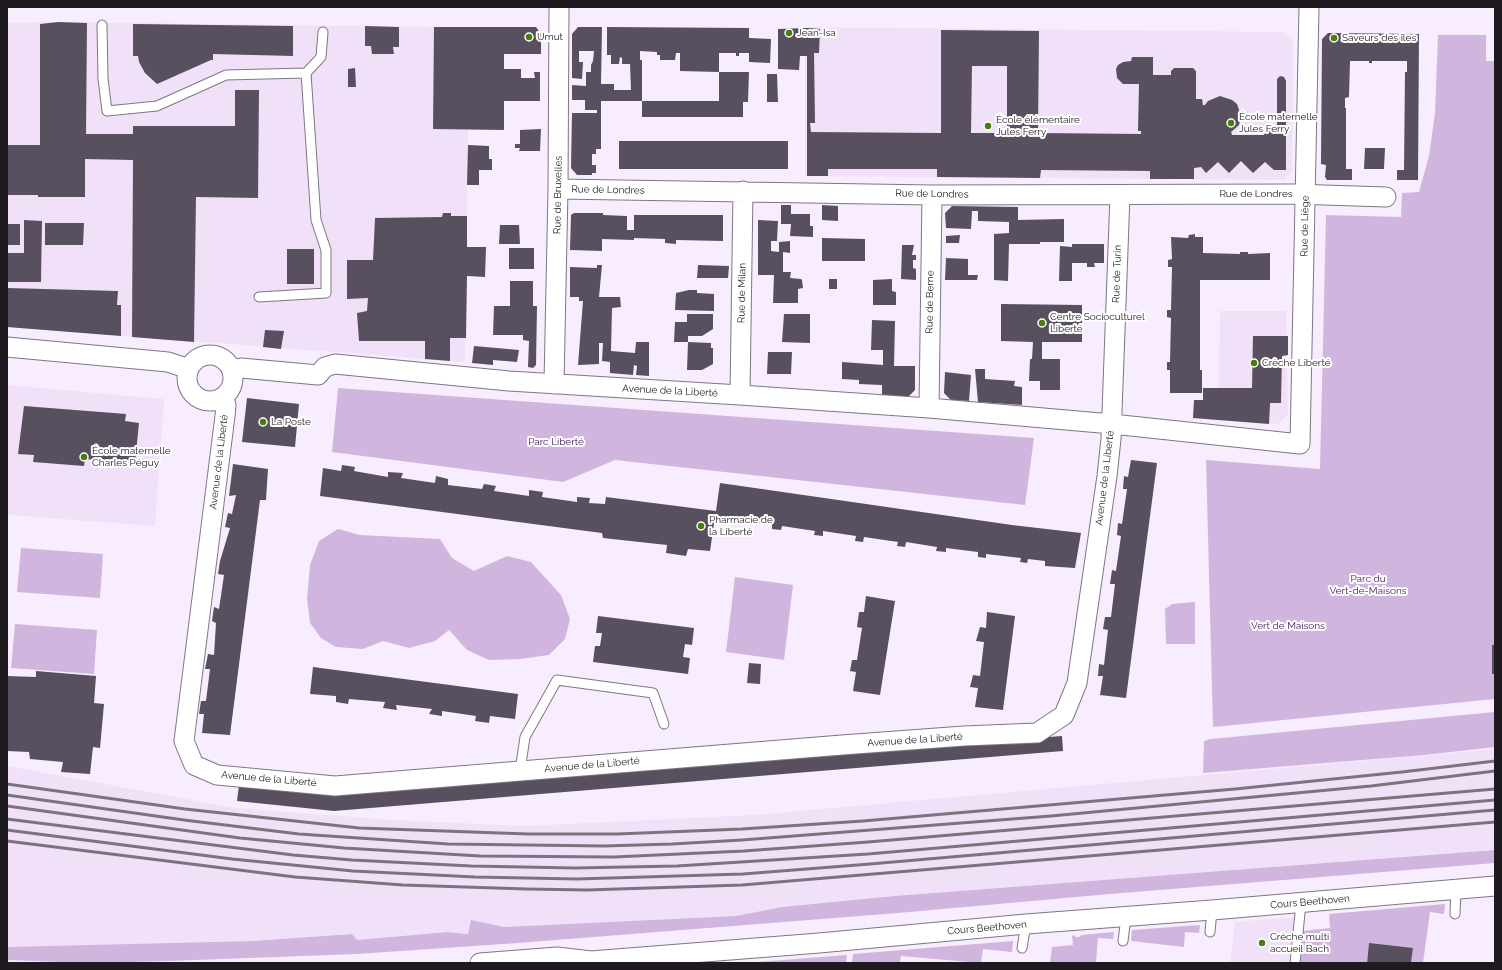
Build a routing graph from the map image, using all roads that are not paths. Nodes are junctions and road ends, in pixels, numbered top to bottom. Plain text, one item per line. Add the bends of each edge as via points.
1 (559, 7) edge
2 (1309, 7) edge
3 (102, 25) dead end
4 (323, 32) dead end
5 (306, 73) junction
6 (558, 190) junction
7 (743, 191) junction
8 (1306, 194) junction
9 (932, 195) junction
10 (1120, 195) junction
11 (1386, 197) dead end
12 (259, 298) dead end
13 (7, 347) edge
14 (188, 369) junction
15 (232, 370) junction
16 (554, 384) junction
17 (740, 395) junction
18 (223, 397) junction
19 (928, 408) junction
20 (1112, 424) junction
21 (1300, 444) joint
22 (664, 724) dead end
23 (520, 771) junction
24 (1495, 886) edge
25 (1456, 890) junction
26 (1302, 903) junction
27 (1212, 910) junction
28 (1455, 914) dead end
29 (1126, 916) junction
30 (1026, 924) junction
31 (1210, 932) dead end
32 (1123, 941) dead end
33 (1022, 948) dead end
34 (480, 963) edge
35 (1295, 963) edge

1 - 6 street, Rue de Bruxelles
2 - 8 street, Rue de Liège
3 - 5 lane via 103,79 107,111 157,106 226,75
4 - 5 lane via 321,57
5 - 12 lane via 316,220 326,250 326,293
6 - 7 street, Rue de Londres
6 - 16 street, Rue de Bruxelles
7 - 9 street, Rue de Londres
7 - 17 street, Rue de Milan
8 - 10 street, Rue de Londres
8 - 11 street, Rue de Londres
8 - 21 street, Rue de Liège
9 - 10 street, Rue de Londres
9 - 19 street, Rue de Berne
10 - 20 street, Rue de Turin
13 - 14 street via 168,362
14 - 15 street via 194,361 211,354 224,359
14 - 18 street via 188,386 199,398 207,401
15 - 16 street, Avenue de la Liberté via 242,368 318,375 325,367 336,364
15 - 18 street via 230,390
16 - 17 street, Avenue de la Liberté
17 - 19 street, Avenue de la Liberté
18 - 23 street, Avenue de la Liberté via 226,406 225,416 184,741 194,765 217,775 336,786
19 - 20 street, Avenue de la Liberté
20 - 21 street, Avenue de la Liberté
20 - 23 street, Avenue de la Liberté via 1107,476 1077,683 1064,715 1037,733 964,736
22 - 23 lane via 653,693 557,680 525,737
24 - 25 street, Cours Beethoven
25 - 26 street, Cours Beethoven
25 - 28 lane
26 - 27 street, Cours Beethoven
26 - 35 lane
27 - 29 street, Cours Beethoven
27 - 31 lane
29 - 30 street, Cours Beethoven
29 - 32 lane
30 - 33 lane
30 - 34 street, Cours Beethoven via 585,961 557,957

